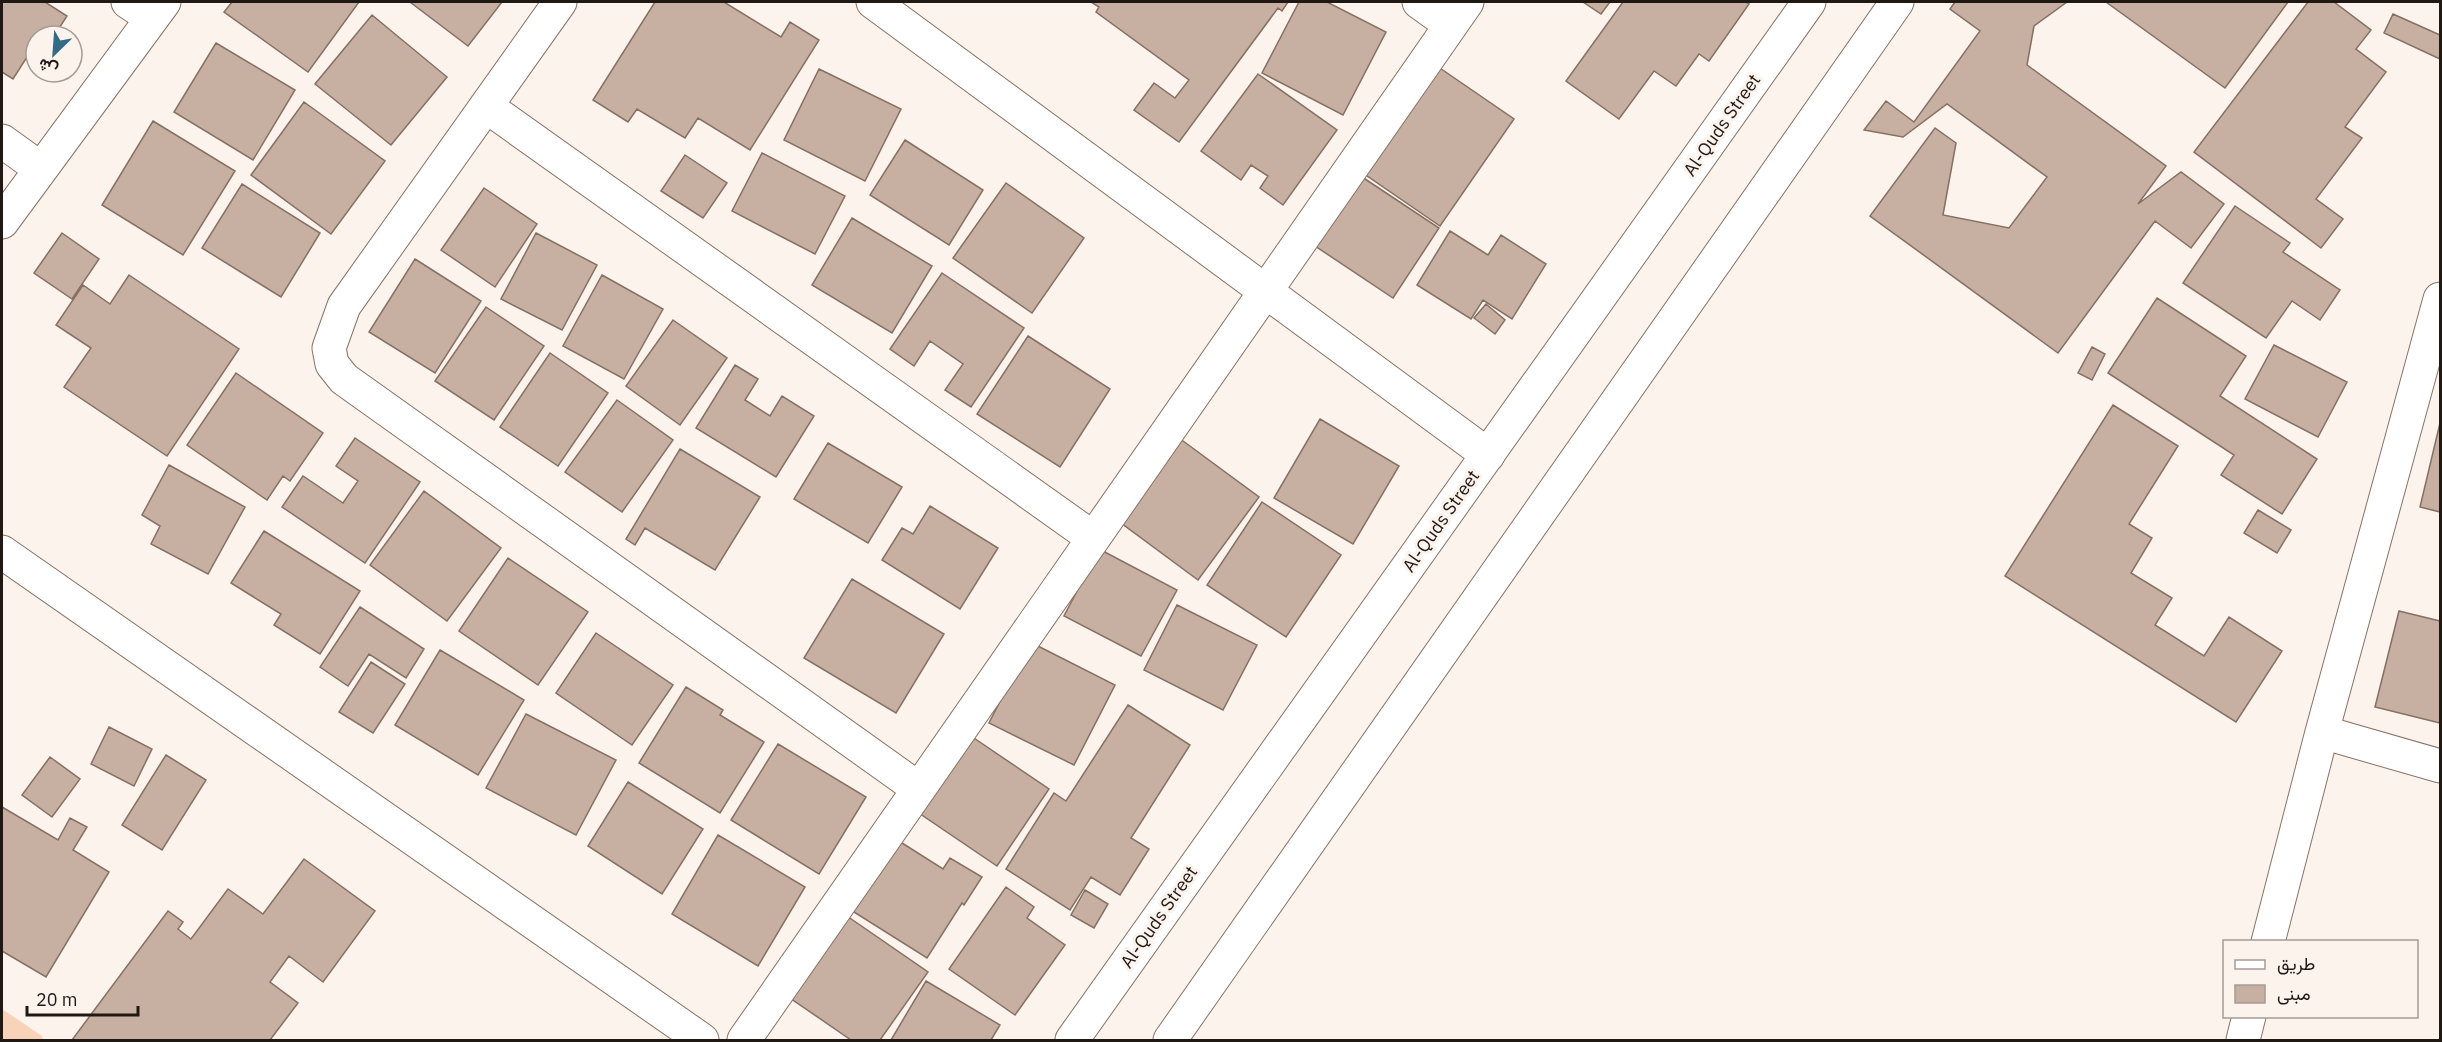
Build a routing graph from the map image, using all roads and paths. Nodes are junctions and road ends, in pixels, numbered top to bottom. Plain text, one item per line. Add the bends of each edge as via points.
1 (560, 2) edge
2 (873, 2) edge
3 (1419, 2) edge
4 (1809, 2) edge
5 (1897, 2) edge
6 (148, 7) edge
7 (1459, 13) edge
8 (486, 106) junction
9 (2, 141) edge
10 (41, 169) junction
11 (2, 222) edge
12 (1265, 290) junction
13 (2440, 299) edge
14 (1488, 455) junction
15 (1093, 538) junction
16 (2, 552) edge
17 (2322, 732) junction
18 (2440, 765) edge
19 (919, 789) junction
20 (2269, 940) edge
21 (2249, 1018) edge
22 (702, 1041) edge
23 (744, 1041) edge
24 (1072, 1041) edge
25 (1170, 1041) edge
26 (2243, 1041) edge

1 - 8 street
2 - 12 street
3 - 7 street
4 - 14 street, Al-Quds Street
5 - 25 street
6 - 10 street
7 - 12 street
8 - 15 street
8 - 19 street via 344,306 329,348 332,364 344,379
9 - 10 street
10 - 11 street
12 - 14 street
12 - 15 street
13 - 17 street
14 - 24 street, Al-Quds Street
15 - 19 street
16 - 22 street
17 - 18 street
17 - 20 street
19 - 23 street
21 - 26 street

